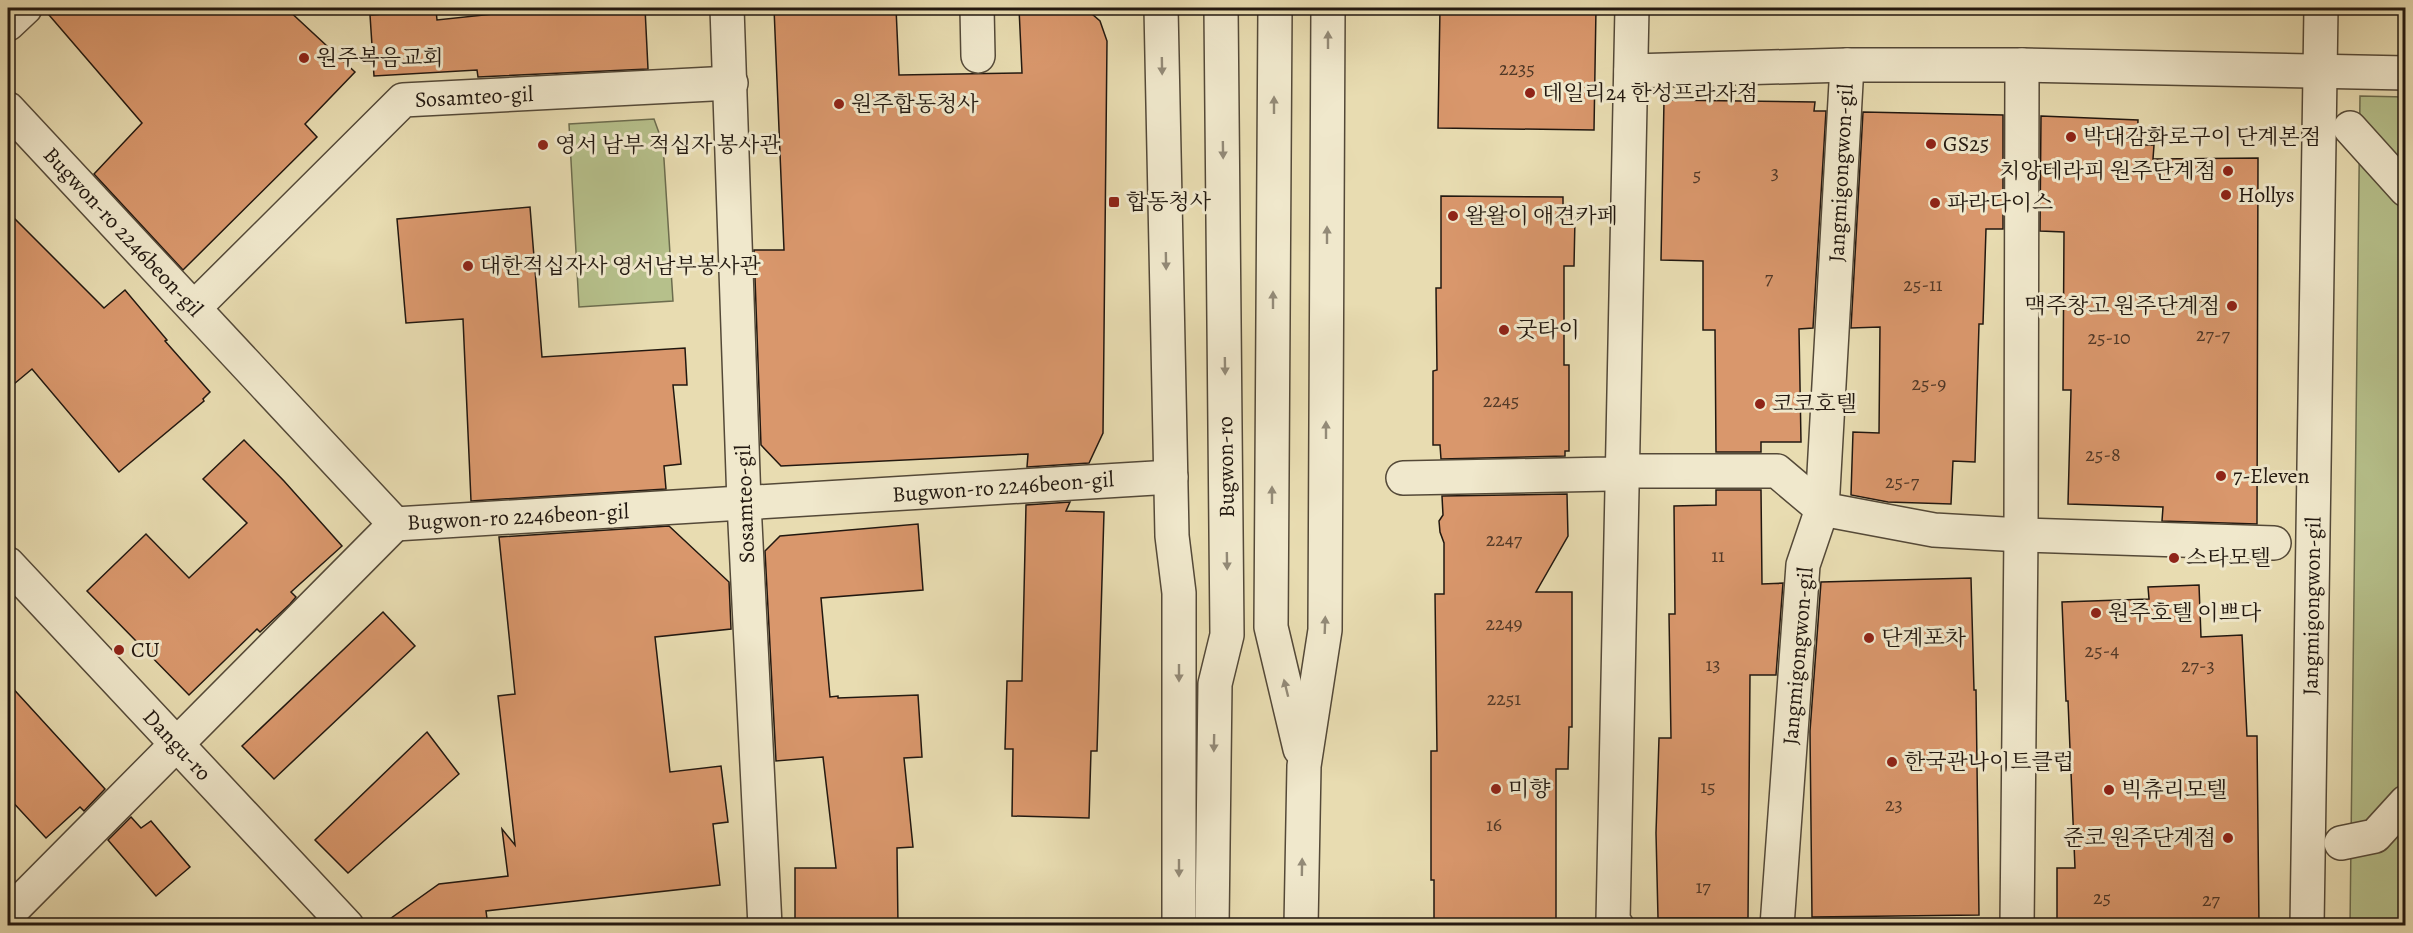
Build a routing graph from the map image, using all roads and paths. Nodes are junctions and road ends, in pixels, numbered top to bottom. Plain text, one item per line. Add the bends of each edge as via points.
1 (25, 8) edge
2 (727, 8) edge
3 (977, 8) edge
4 (1161, 8) edge
5 (1221, 8) edge
6 (1275, 8) edge
7 (1328, 8) edge
8 (1632, 8) edge
9 (2321, 8) edge
10 (8, 24) edge
11 (978, 56) dead end
12 (1847, 65) junction
13 (2022, 65) junction
14 (2320, 70) junction
15 (1631, 71) junction
16 (2406, 73) edge
17 (731, 83) junction
18 (8, 109) edge
19 (2350, 128) dead end
20 (2406, 190) edge
21 (194, 308) junction
22 (1621, 471) junction
23 (1171, 477) junction
24 (1403, 478) dead end
25 (744, 503) junction
26 (1822, 509) junction
27 (396, 524) junction
28 (2021, 535) junction
29 (2274, 543) dead end
30 (8, 564) edge
31 (1179, 593) junction
32 (1215, 684) junction
33 (177, 744) junction
34 (1304, 766) junction
35 (2406, 802) edge
36 (2406, 824) edge
37 (2374, 836) junction
38 (2341, 843) dead end
39 (8, 914) edge
40 (347, 926) edge
41 (765, 926) edge
42 (1179, 926) edge
43 (1212, 926) edge
44 (1301, 926) edge
45 (1617, 926) edge
46 (1777, 926) edge
47 (2017, 926) edge
48 (2307, 926) edge

1 - 10 street
2 - 17 street, Sosamteo-gil
3 - 11 street
4 -> 23 street
5 -> 32 street, Bugwon-ro via 1227,635
34 -> 6 street, Bugwon-ro via 1271,627
34 -> 7 street, Bugwon-ro via 1325,630
8 - 15 street
9 - 14 street, Jangmigongwon-gil
12 - 13 street, Jangmigongwon-gil
12 - 15 street, Jangmigongwon-gil
12 - 26 street, Jangmigongwon-gil
13 - 14 street, Jangmigongwon-gil
13 - 28 street
14 - 16 street, Jangmigongwon-gil
14 - 48 street, Jangmigongwon-gil
15 - 22 street
17 - 21 street, Sosamteo-gil via 403,100
17 - 25 street, Sosamteo-gil
18 - 21 street, Bugwon-ro 2246beon-gil
19 - 20 street
21 - 27 street, Bugwon-ro 2246beon-gil
22 - 24 street
22 - 26 street via 1777,471
22 - 45 street via 1613,921
23 - 25 street, Bugwon-ro 2246beon-gil
23 - 31 street
25 - 27 street, Bugwon-ro 2246beon-gil
25 - 41 street, Sosamteo-gil
26 - 28 street, Jangmigongwon-gil via 1934,530
26 - 46 street, Jangmigongwon-gil via 1803,565
27 - 33 street
28 - 29 street, Jangmigongwon-gil
28 - 47 street
30 - 33 street, Dangu-ro
31 - 32 street
31 -> 42 street
32 -> 43 street, Bugwon-ro
33 - 39 street
33 - 40 street, Dangu-ro
44 -> 34 street, Bugwon-ro
35 - 37 street
36 - 37 street
37 - 38 street

